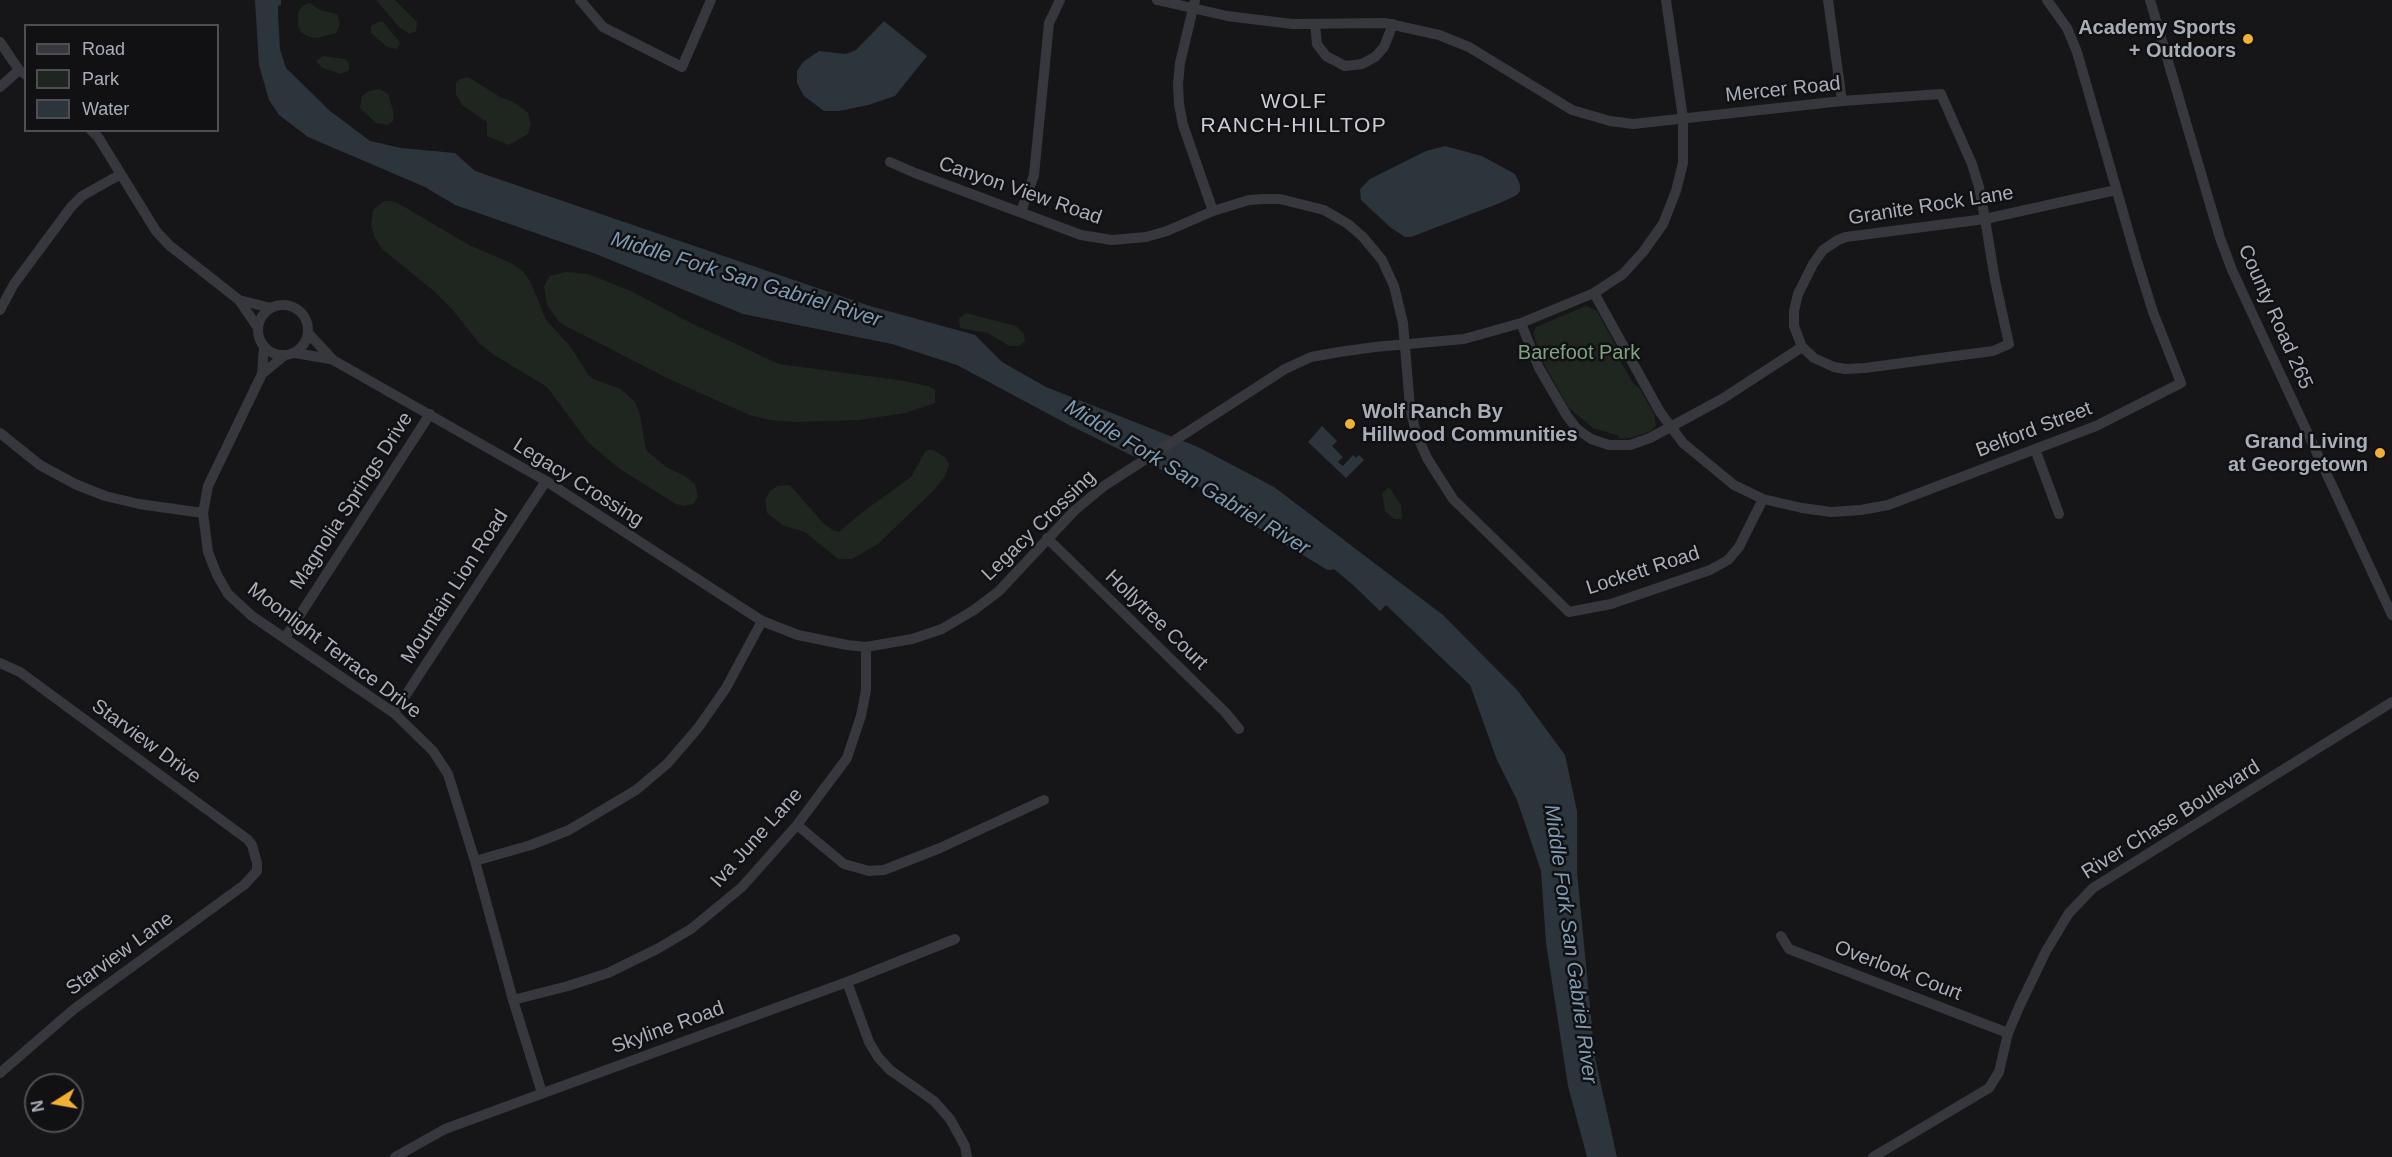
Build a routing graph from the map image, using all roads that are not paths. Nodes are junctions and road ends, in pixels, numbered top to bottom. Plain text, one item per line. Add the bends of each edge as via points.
1 (580, 0) edge
2 (711, 0) edge
3 (1060, 0) edge
4 (1157, 0) edge
5 (1666, 0) edge
6 (1828, 0) edge
7 (2047, 0) edge
8 (2150, 0) edge
9 (1194, 5) edge
10 (1315, 24) junction
11 (1393, 24) junction
12 (0, 42) edge
13 (22, 73) edge
14 (0, 87) edge
15 (1842, 101) junction
16 (1683, 118) junction
17 (93, 132) edge
18 (890, 162) dead end
19 (121, 174) junction
20 (2116, 190) junction
21 (1213, 211) junction
22 (1021, 212) junction
23 (1985, 219) junction
24 (1594, 293) junction
25 (239, 300) junction
26 (271, 308) junction
27 (0, 310) edge
28 (1521, 323) junction
29 (258, 328) junction
30 (308, 333) junction
31 (1404, 344) junction
32 (264, 347) junction
33 (1802, 347) junction
34 (290, 354) junction
35 (333, 360) junction
36 (262, 374) junction
37 (430, 414) junction
38 (1670, 428) junction
39 (0, 433) edge
40 (2036, 449) junction
41 (546, 481) junction
42 (1763, 499) junction
43 (203, 513) junction
44 (2059, 514) dead end
45 (1047, 538) junction
46 (1569, 612) joint
47 (2392, 615) edge
48 (762, 621) junction
49 (285, 638) junction
50 (866, 647) junction
51 (0, 663) edge
52 (2392, 702) edge
53 (394, 713) junction
54 (1239, 729) dead end
55 (1044, 800) dead end
56 (796, 825) junction
57 (475, 861) junction
58 (257, 863) joint
59 (1781, 936) dead end
60 (955, 939) dead end
61 (847, 982) junction
62 (513, 1000) junction
63 (2008, 1033) junction
64 (0, 1073) edge
65 (542, 1093) junction
66 (395, 1157) edge
67 (968, 1157) edge
68 (1873, 1157) edge

1 - 2 street via 603,27 682,67
3 - 22 street via 1049,24 1034,175
4 - 9 street, Mercer Road
5 - 16 street, Legacy Crossing
6 - 15 street
7 - 20 street, Belford Street via 2067,28 2077,52
8 - 47 street, County Road 265 via 2232,270
9 - 10 street, Mercer Road via 1249,19
9 - 21 street via 1180,63 1179,104
10 - 11 street, Mercer Road
10 - 11 street via 1317,44 1326,56 1345,66 1375,57 1384,47
11 - 16 street, Mercer Road via 1469,47 1572,110 1610,122 1633,124
12 - 13 street
13 - 14 street
15 - 16 street, Mercer Road
15 - 23 street, Mercer Road via 1941,94 1972,164
16 - 24 street, Legacy Crossing via 1683,163 1663,224 1623,274
17 - 19 street
18 - 22 street, Canyon View Road
19 - 25 street via 169,245
19 - 27 street via 70,207 14,284
20 - 23 street, Granite Rock Lane
20 - 40 street, Belford Street via 2153,312 2181,383 2096,426
21 - 22 street, Canyon View Road via 1167,231 1112,240 1081,235
21 - 31 street, Canyon View Road via 1248,200 1280,199 1324,210 1348,224 1382,260 1400,304
23 - 33 street, Granite Rock Lane via 1846,237 1823,250 1798,294 1794,311 1794,326
23 - 33 street, Mercer Road via 2009,344 1993,351 1845,369 1822,364
24 - 28 street, Legacy Crossing
24 - 38 street, Belford Street
25 - 26 street
25 - 29 street
26 - 29 street via 262,315
26 - 30 street, Legacy Crossing via 284,304 300,310
28 - 31 street, Legacy Crossing via 1464,339
28 - 38 street via 1539,368 1567,416 1591,439 1609,445 1630,445
29 - 32 street
30 - 34 street via 306,341
30 - 35 street, Legacy Crossing
31 - 45 street, Legacy Crossing via 1311,357 1285,369 1121,474
31 - 46 street, Canyon View Road via 1410,407 1426,458 1460,507
32 - 34 street, Legacy Crossing via 271,352
32 - 36 street, Moonlight Terrace Drive
33 - 38 street
34 - 35 street, Legacy Crossing
34 - 36 street, Moonlight Terrace Drive
35 - 37 street, Legacy Crossing
36 - 43 street, Moonlight Terrace Drive via 208,486
37 - 41 street, Legacy Crossing
37 - 49 street, Magnolia Springs Drive
38 - 42 street, Belford Street via 1710,468
39 - 43 street via 40,465 105,496
40 - 42 street, Belford Street via 1888,505 1862,510 1831,512
40 - 44 street
41 - 48 street, Legacy Crossing
41 - 53 street, Mountain Lion Road
42 - 46 street, Lockett Road via 1739,548 1728,560 1631,598
43 - 49 street, Moonlight Terrace Drive via 208,552 228,594
45 - 50 street, Legacy Crossing via 999,591 974,610 922,636
45 - 54 street, Hollytree Court
48 - 50 street, Legacy Crossing via 818,640
48 - 57 street via 726,688 698,728 667,764 636,790 569,830
49 - 53 street, Moonlight Terrace Drive
50 - 56 street, Iva June Lane via 866,690 855,739 847,758
51 - 58 street, Starview Drive via 20,672 247,839
52 - 63 street, River Chase Boulevard via 2093,888 2060,926
53 - 57 street, Moonlight Terrace Drive via 433,751 448,774
55 - 56 street via 884,870 869,871 844,864
56 - 62 street, Iva June Lane via 742,887 691,929 608,973
57 - 62 street, Moonlight Terrace Drive
58 - 64 street, Starview Lane via 256,871 244,885 74,1009
59 - 63 street, Overlook Court via 1790,949
60 - 61 street, Skyline Road
61 - 65 street, Skyline Road
61 - 67 street via 878,1057 934,1101 950,1119
62 - 65 street, Moonlight Terrace Drive
63 - 68 street, River Chase Boulevard via 1995,1080 1989,1088
65 - 66 street, Skyline Road via 445,1129

